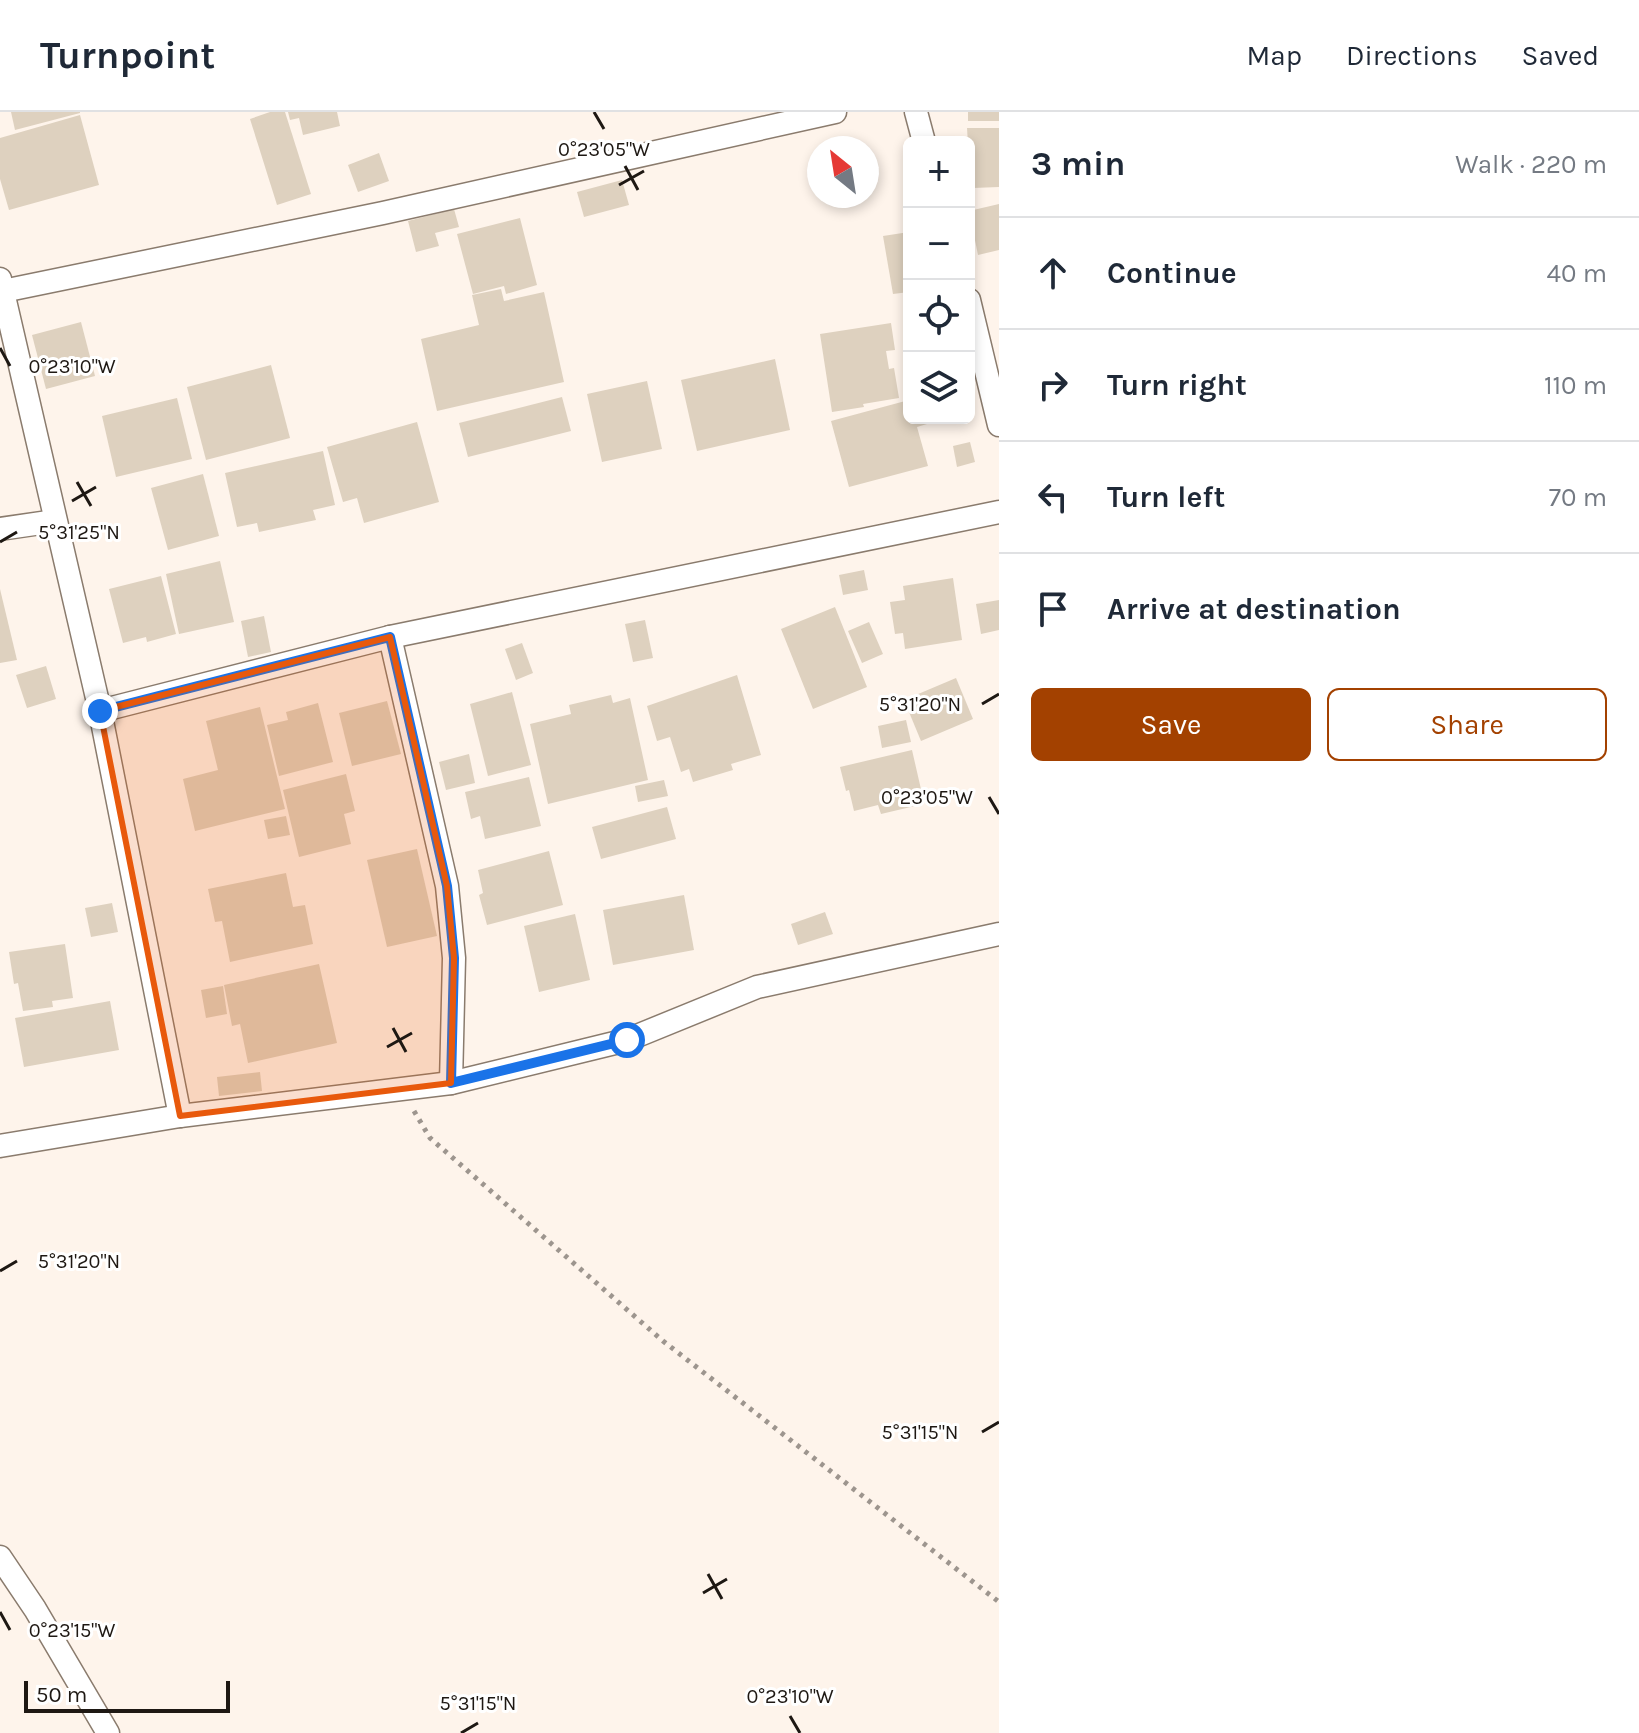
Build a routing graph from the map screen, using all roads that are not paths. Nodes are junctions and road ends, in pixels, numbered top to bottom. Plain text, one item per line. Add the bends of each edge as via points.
1 (835, 112) edge
2 (916, 112) edge
3 (922, 136) edge
4 (2, 285) edge
5 (975, 325) edge
6 (999, 425) edge
7 (999, 512) edge
8 (55, 521) junction
9 (0, 529) edge
10 (390, 637) junction
11 (100, 711) junction
12 (999, 934) edge
13 (451, 1083) junction
14 (180, 1116) junction
15 (0, 1146) edge
16 (0, 1557) edge
17 (108, 1733) edge

1 - 4 street via 383,213
2 - 3 street
4 - 8 street
5 - 6 street
7 - 10 street
8 - 9 street
8 - 11 street
10 - 11 street
10 - 13 street via 447,886 454,958
11 - 14 street
12 - 13 street via 757,987 627,1040
13 - 14 street
14 - 15 street
16 - 17 street

